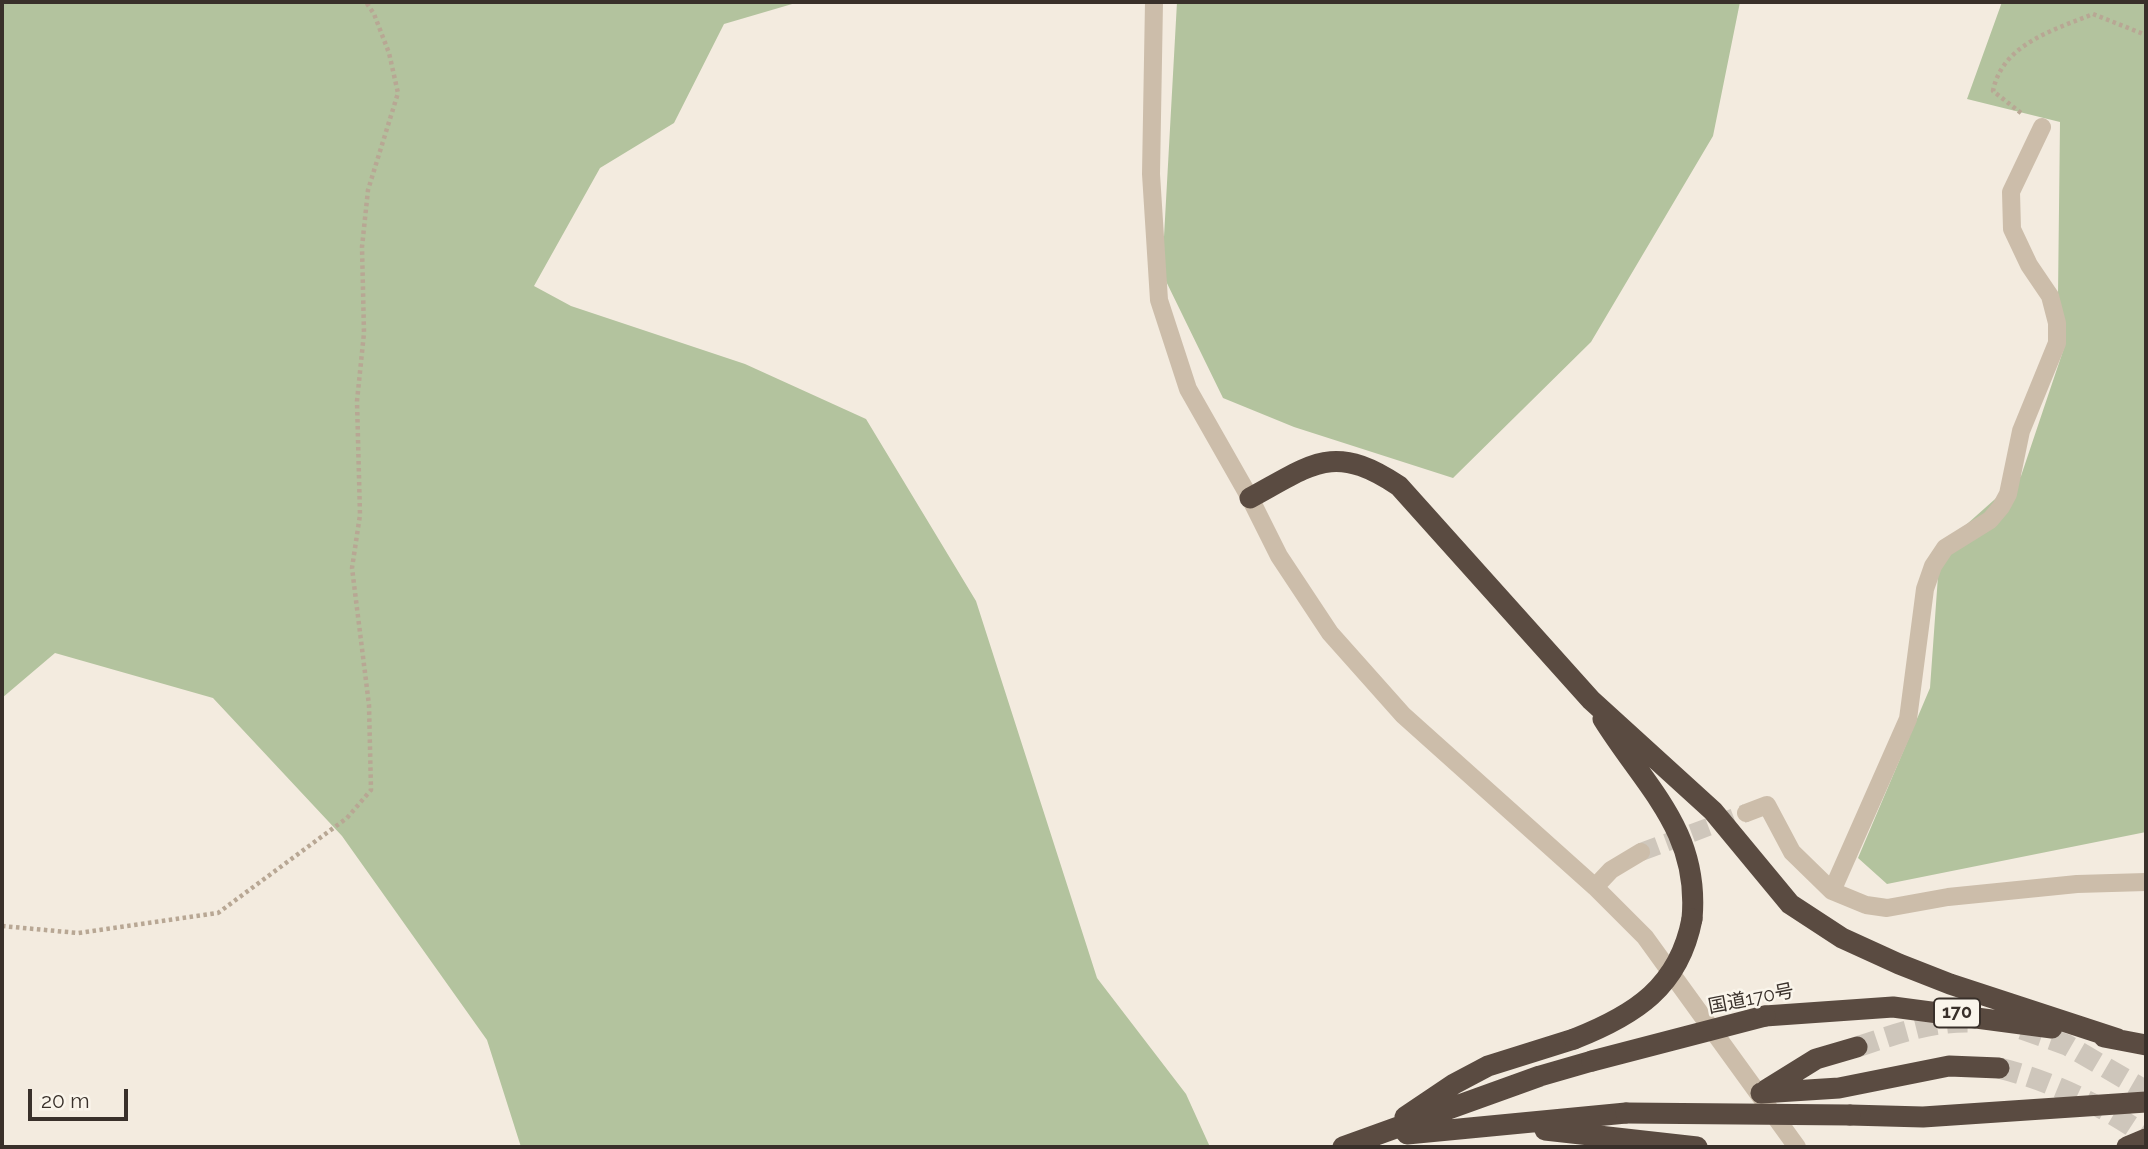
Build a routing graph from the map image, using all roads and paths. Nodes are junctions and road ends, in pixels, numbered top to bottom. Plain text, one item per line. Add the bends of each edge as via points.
1 (366, 2) edge
2 (1154, 2) edge
3 (2146, 34) edge
4 (2042, 127) joint
5 (1250, 498) junction
6 (1591, 700) junction
7 (1746, 813) tunnel mouth
8 (1641, 852) tunnel mouth
9 (2146, 882) edge
10 (1595, 887) junction
11 (1832, 891) junction
12 (2, 926) edge
13 (2118, 1039) junction
14 (2146, 1045) edge
15 (1857, 1047) tunnel mouth
16 (1999, 1068) tunnel mouth
17 (1761, 1093) junction
18 (2146, 1102) edge
19 (1501, 1125) junction
20 (1378, 1136) junction
21 (2146, 1139) edge
22 (1688, 1145) edge
23 (1343, 1147) edge
24 (1797, 1147) edge
25 (2127, 1147) edge

1 - 12 path via 389,53 398,93 368,190 362,247 364,333 357,401 360,515 352,568 369,705 371,790 347,818 218,913 78,933
2 - 5 street via 1151,174 1159,300 1188,389
3 - 4 path via 2093,14 2036,37 2008,59 1993,92
4 - 11 street via 2011,192 2012,229 2050,296 2057,343 2021,430 2008,494 1990,520 1945,548 1933,566 1925,589 1908,719
5 - 6 highway via 1323,462 1349,461 1372,467 1399,486
5 - 10 street via 1279,556 1330,633 1357,664 1403,715
6 - 13 highway via 1705,803 1772,886 1815,922 1950,984
6 - 20 highway, bridge via 1676,824 1691,875 1692,919 1681,958 1658,989 1610,1025 1488,1066
7 - 11 street via 1767,804 1792,852
8 - 10 street via 1620,863
9 - 11 street via 2077,884 1887,908
10 - 17 street via 1645,937
13 - 14 highway, 国道170号 / 170
13 - 20 highway, 国道170号 / 170, bridge via 1893,1007 1765,1016 1540,1076
15 - 17 highway via 1816,1059
16 - 17 highway via 1949,1066 1839,1088
17 - 24 street
18 - 19 highway, 国道170号 / 170, bridge via 1923,1117 1626,1113
19 - 20 highway, 国道170号 / 170
19 - 22 highway
20 - 23 highway, 国道170号 / 170
21 - 25 highway

